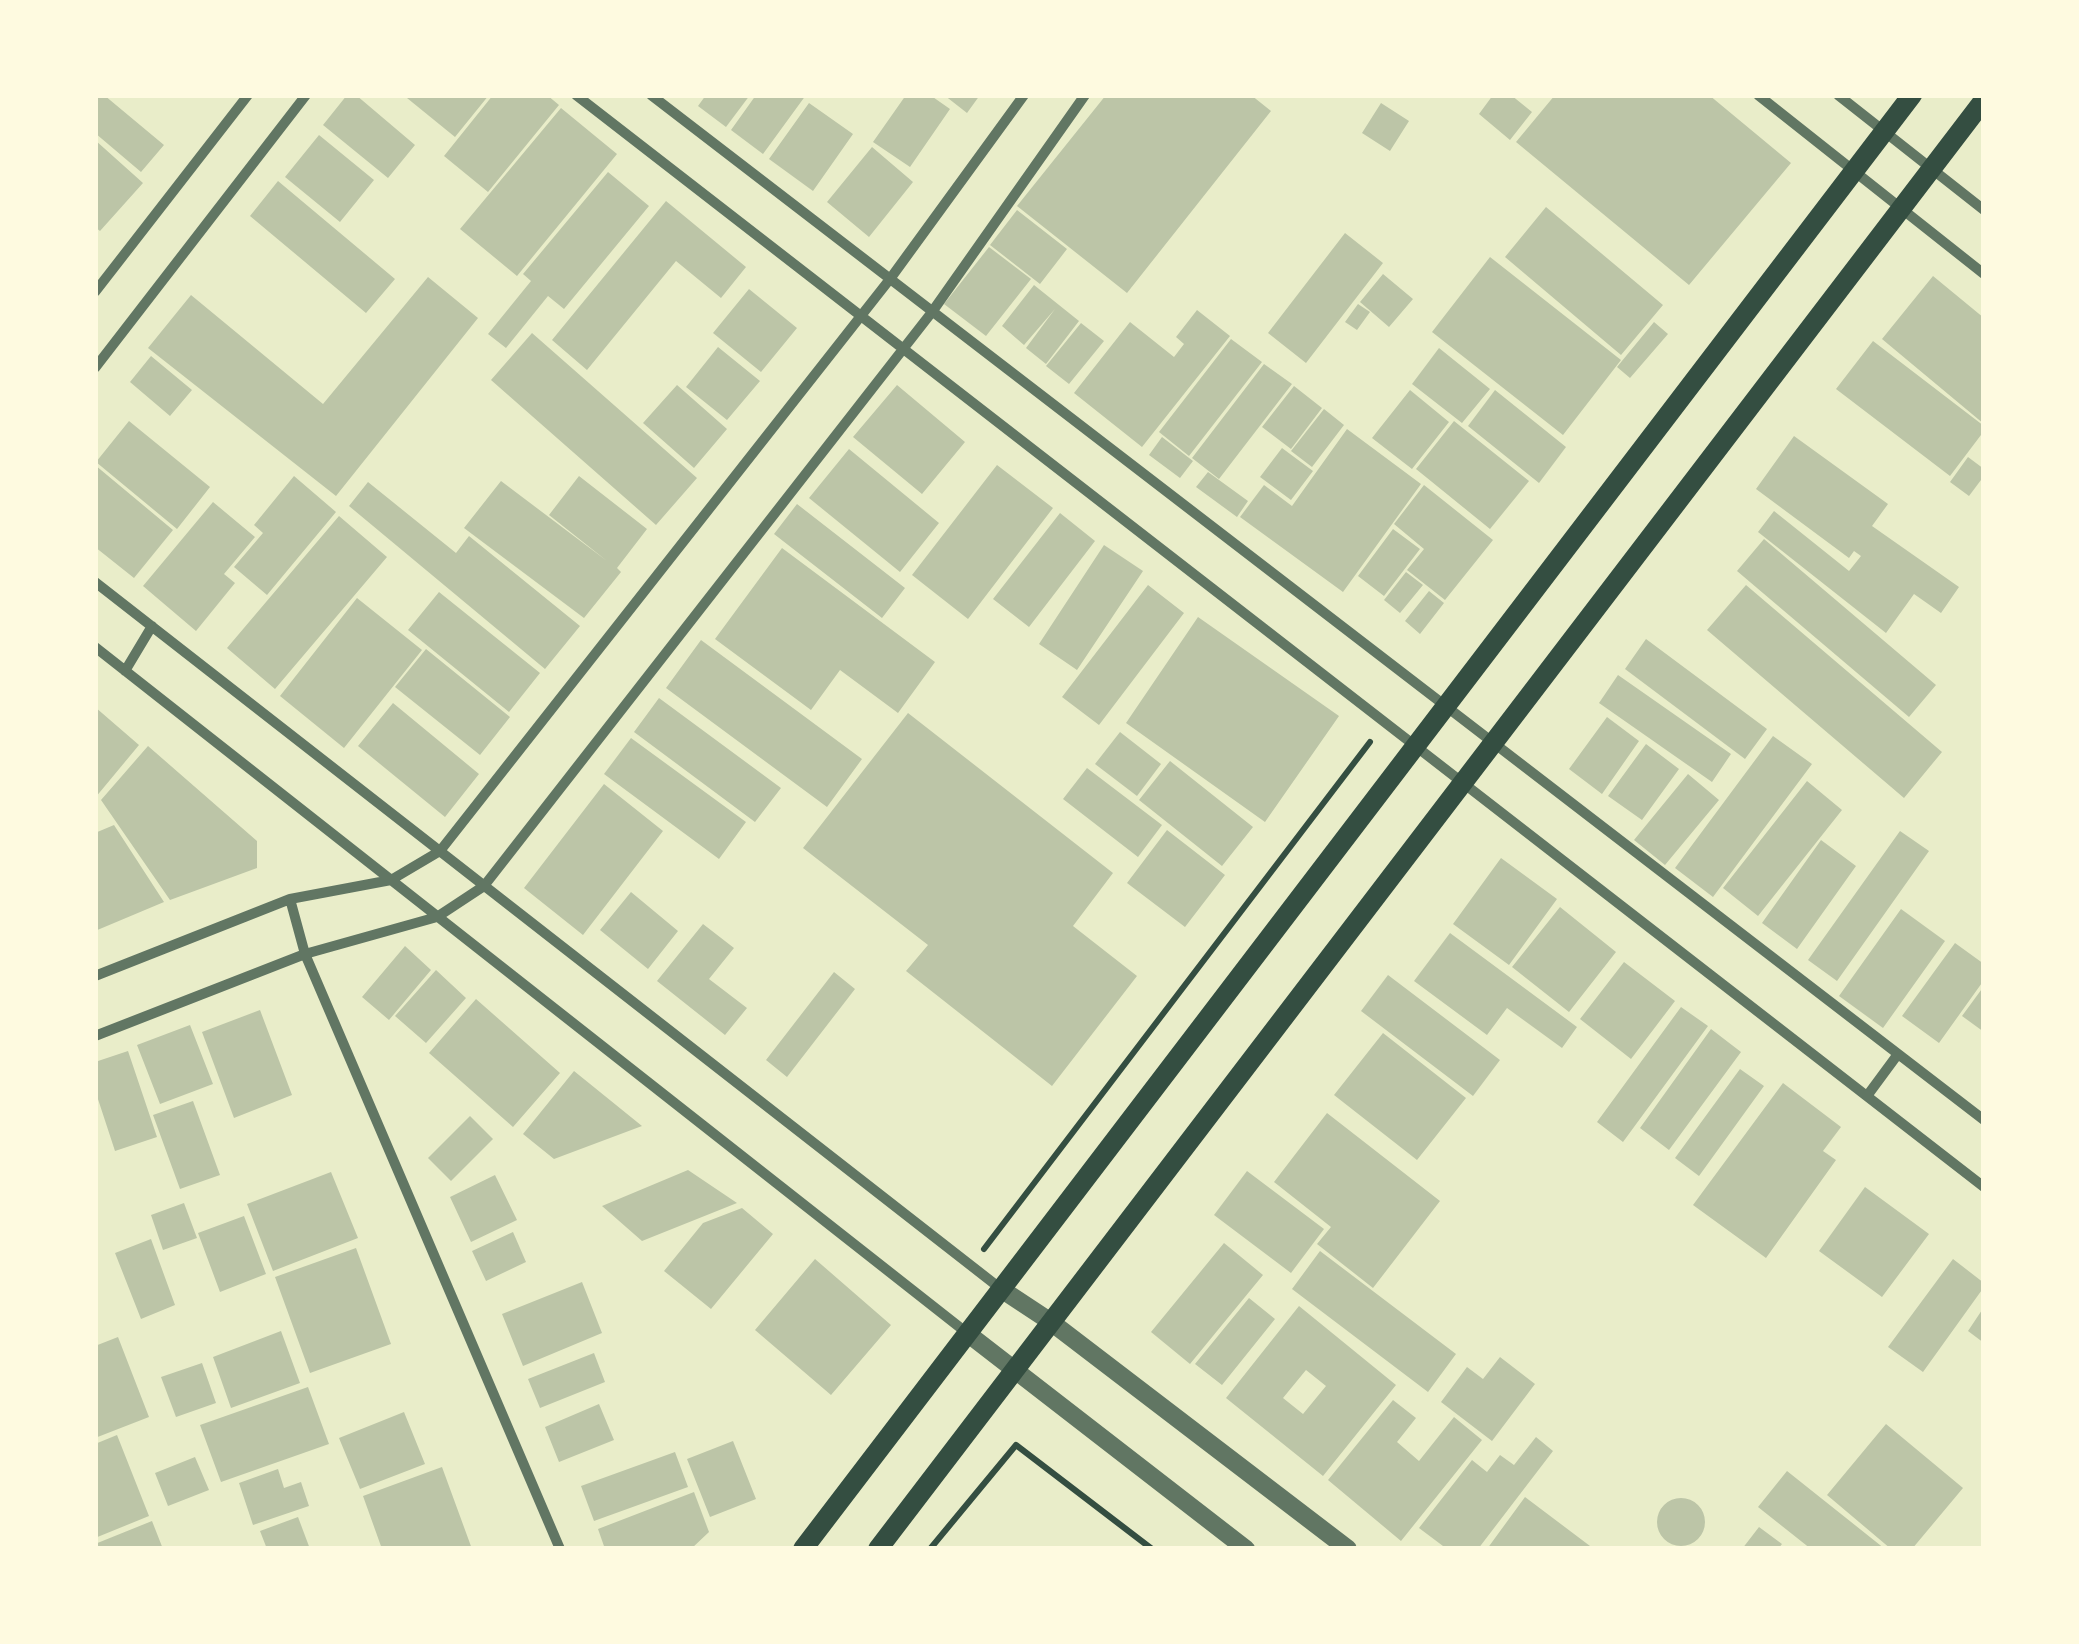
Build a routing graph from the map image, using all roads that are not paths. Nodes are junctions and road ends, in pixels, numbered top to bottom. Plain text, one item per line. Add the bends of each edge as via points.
1 (248, 95) edge
2 (306, 95) edge
3 (576, 95) edge
4 (651, 95) edge
5 (1024, 95) edge
6 (1085, 95) edge
7 (1758, 95) edge
8 (1838, 95) edge
9 (1912, 95) edge
10 (1984, 100) edge
11 (1884, 132) junction
12 (1931, 169) junction
13 (1854, 171) junction
14 (1901, 208) junction
15 (1984, 210) edge
16 (1984, 274) edge
17 (890, 279) junction
18 (95, 292) edge
19 (932, 312) junction
20 (861, 316) junction
21 (903, 348) junction
22 (95, 368) edge
23 (95, 582) edge
24 (152, 626) junction
25 (95, 648) edge
26 (124, 671) junction
27 (1446, 706) junction
28 (1493, 743) junction
29 (1416, 746) junction
30 (1463, 783) junction
31 (440, 851) junction
32 (391, 880) junction
33 (484, 886) junction
34 (290, 899) junction
35 (438, 917) junction
36 (306, 954) junction
37 (95, 976) edge
38 (95, 1036) edge
39 (1898, 1054) junction
40 (1866, 1096) junction
41 (1984, 1120) edge
42 (1984, 1187) edge
43 (1001, 1289) junction
44 (1051, 1322) junction
45 (967, 1333) junction
46 (1016, 1368) junction
47 (560, 1549) edge
48 (803, 1549) edge
49 (878, 1549) edge
50 (1246, 1549) edge
51 (1348, 1549) edge

1 - 18 street
2 - 22 street
3 - 20 street
4 - 17 street
5 - 17 street
6 - 19 street
7 - 13 street
8 - 11 street
9 - 11 main road
10 - 12 main road
11 - 12 street
11 - 13 main road
12 - 14 main road
12 - 15 street
13 - 14 street
13 - 27 main road
14 - 16 street
14 - 28 main road
17 - 19 street
17 - 20 street
19 - 21 street
19 - 27 street
20 - 21 street
20 - 31 street
21 - 29 street
21 - 33 street
23 - 24 street
24 - 26 street
24 - 31 street
25 - 26 street
26 - 32 street
27 - 28 street
27 - 29 main road
28 - 30 main road
28 - 39 street
29 - 30 street
29 - 43 main road
30 - 40 street
30 - 44 main road
31 - 32 street
31 - 33 street
32 - 34 street
32 - 35 street
33 - 35 street
33 - 43 street
34 - 36 street
34 - 37 street
35 - 36 street
35 - 45 street
36 - 38 street
36 - 47 street
39 - 40 street
39 - 41 street
40 - 42 street
43 - 44 street
43 - 45 main road
44 - 46 main road
44 - 51 street
45 - 46 street
45 - 48 main road
46 - 49 main road
46 - 50 street

